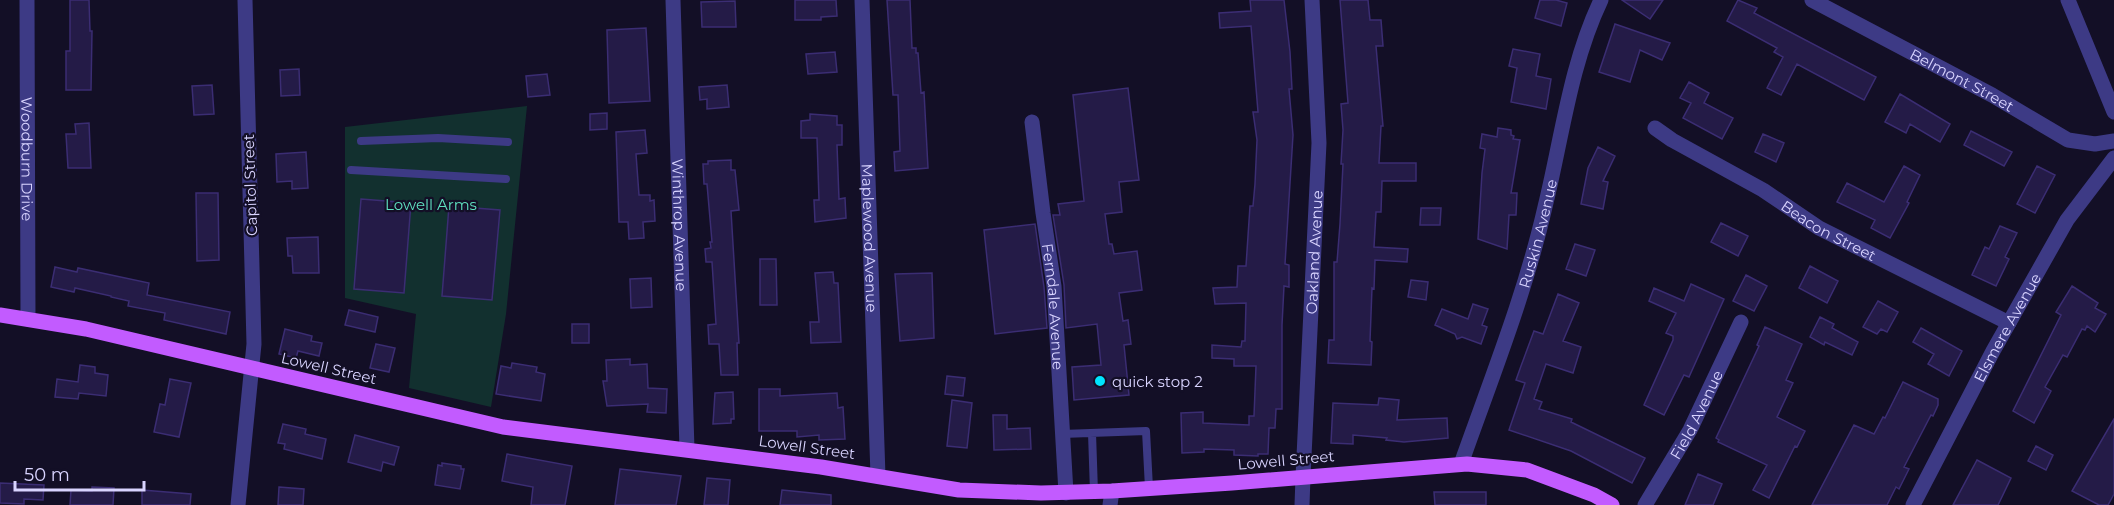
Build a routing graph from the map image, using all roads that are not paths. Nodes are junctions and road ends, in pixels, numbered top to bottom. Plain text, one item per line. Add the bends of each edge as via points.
1 (27, 0) edge
2 (245, 0) edge
3 (673, 0) edge
4 (862, 0) edge
5 (1311, 0) edge
6 (1601, 0) edge
7 (1812, 0) edge
8 (2068, 0) edge
9 (2114, 112) edge
10 (1032, 122) dead end
11 (1655, 128) dead end
12 (360, 141) dead end
13 (2114, 141) edge
14 (508, 142) dead end
15 (2114, 158) edge
16 (351, 170) dead end
17 (506, 179) dead end
18 (0, 315) edge
19 (28, 319) junction
20 (1741, 322) dead end
21 (2009, 323) junction
22 (253, 370) junction
23 (1092, 433) junction
24 (1062, 434) junction
25 (687, 449) junction
26 (1461, 464) junction
27 (878, 476) junction
28 (1303, 477) junction
29 (1149, 488) junction
30 (1095, 492) junction
31 (1065, 493) junction
32 (1111, 498) edge
33 (238, 505) edge
34 (1302, 505) edge
35 (1612, 505) edge
36 (1645, 505) edge
37 (1913, 505) edge

1 - 19 street, Woodburn Drive
2 - 22 street, Capitol Street
3 - 25 street, Winthrop Avenue
4 - 27 street, Maplewood Avenue
5 - 28 street, Oakland Avenue via 1319,143
6 - 26 street, Ruskin Avenue via 1592,18 1568,104 1545,209 1516,309
7 - 13 street, Belmont Street via 1992,95 2068,140 2095,144
8 - 9 street
10 - 24 street, Ferndale Avenue via 1054,286
11 - 21 street, Beacon Street via 1763,190 1819,228
12 - 14 lane via 438,138
15 - 21 street, Elsmere Avenue via 2067,220
16 - 17 lane
18 - 19 main road, Lowell Street
19 - 22 main road, Lowell Street via 86,329
20 - 36 street, Field Avenue via 1690,430
21 - 37 street, Elsmere Avenue
22 - 25 main road, Lowell Street via 503,427
22 - 33 street, Capitol Street
23 - 24 lane
23 - 29 lane via 1146,431
23 - 30 lane
24 - 31 street, Ferndale Avenue
25 - 27 main road, Lowell Street
26 - 28 main road, Lowell Street
26 - 35 main road, Lowell Street via 1527,470
27 - 31 main road, Lowell Street via 959,490
28 - 29 main road, Lowell Street
28 - 34 street, Oakland Avenue
29 - 32 main road, Lowell Street
30 - 31 main road, Lowell Street
30 - 32 main road, Lowell Street

